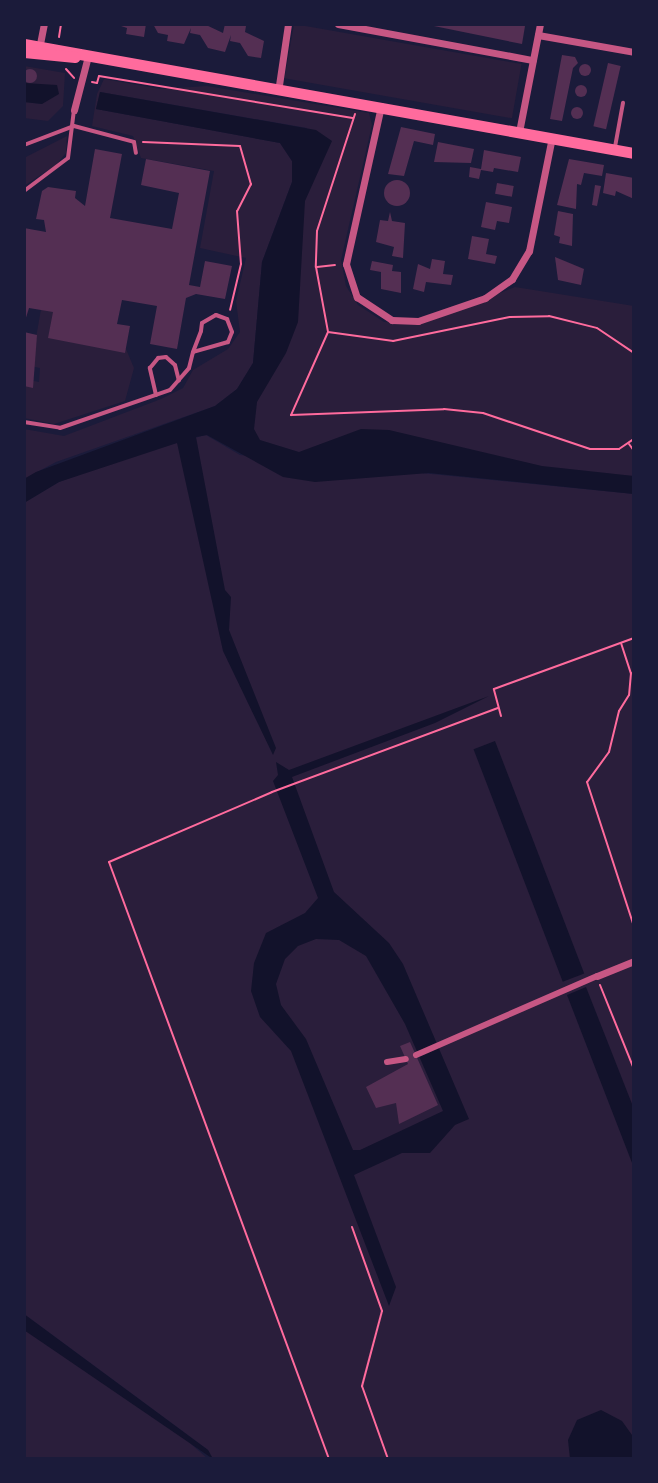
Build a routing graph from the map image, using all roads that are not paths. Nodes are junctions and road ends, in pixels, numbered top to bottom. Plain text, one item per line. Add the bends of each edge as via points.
1 (44, 24) edge
2 (288, 24) edge
3 (338, 24) edge
4 (540, 24) edge
5 (384, 28) edge
6 (538, 35) junction
7 (24, 44) edge
8 (39, 50) junction
9 (24, 52) edge
10 (634, 52) edge
11 (88, 56) junction
12 (533, 60) junction
13 (279, 85) junction
14 (623, 103) dead end
15 (381, 106) junction
16 (74, 110) joint
17 (74, 126) junction
18 (519, 132) junction
19 (552, 137) junction
20 (24, 145) edge
21 (615, 149) junction
22 (136, 153) dead end
23 (634, 153) edge
24 (24, 191) edge
25 (193, 352) junction
26 (179, 381) junction
27 (155, 397) junction
28 (24, 422) edge
29 (634, 961) edge
30 (597, 976) joint
31 (416, 1054) dead end
32 (406, 1059) dead end
33 (387, 1062) dead end

1 - 8 street
2 - 13 street
3 - 5 street
4 - 6 street
5 - 12 street
6 - 10 street
6 - 12 street
7 - 8 main road
8 - 9 main road
8 - 11 main road
11 - 13 main road
11 - 16 street
12 - 18 street
13 - 15 main road
14 - 21 lane
15 - 18 main road
15 - 19 street via 346,264 357,297 392,320 418,321 499,290 522,267
16 - 17 lane
17 - 20 lane
17 - 22 lane via 134,142
17 - 24 lane via 68,158
18 - 19 main road
19 - 21 main road
21 - 23 main road
25 - 25 lane via 228,342 232,332 227,319 216,315 202,323
25 - 26 lane
26 - 27 lane
26 - 27 lane via 166,357 153,361
27 - 28 lane via 60,428
29 - 30 street
30 - 31 street
32 - 33 street

